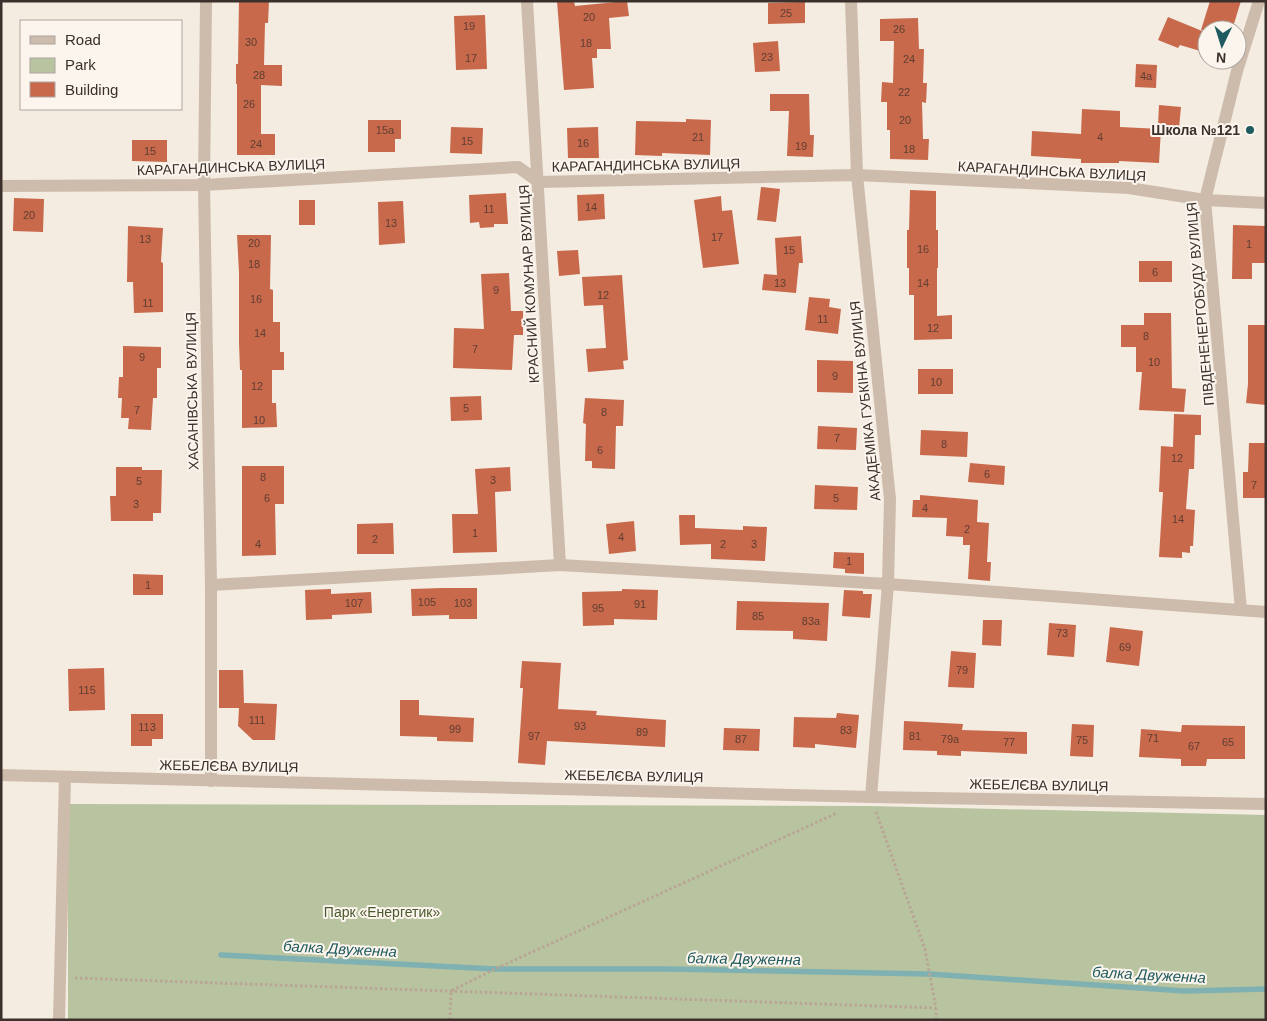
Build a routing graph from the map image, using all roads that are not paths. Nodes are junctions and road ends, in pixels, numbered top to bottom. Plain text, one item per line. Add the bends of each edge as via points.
1 (206, 1) edge
2 (527, 1) edge
3 (851, 1) edge
4 (1259, 1) edge
5 (858, 175) junction
6 (539, 182) junction
7 (204, 185) junction
8 (1, 186) edge
9 (1205, 200) junction
10 (1266, 203) edge
11 (560, 565) junction
12 (888, 584) junction
13 (211, 585) junction
14 (1242, 610) junction
15 (1266, 612) edge
16 (1, 775) edge
17 (65, 777) junction
18 (212, 781) junction
19 (871, 797) junction
20 (1266, 804) edge
21 (59, 1020) edge

1 - 7 street, ХАСАНІВСЬКА ВУЛИЦЯ
2 - 6 street, КРАСНИЙ КОМУНАР ВУЛИЦЯ
3 - 5 street, АКАДЕМІКА ГУБКІНА ВУЛИЦЯ
4 - 9 street, ПІВДЕНЕНЕРГОБУДУ ВУЛИЦЯ via 1237,71
5 - 6 street, КАРАГАНДИНСЬКА ВУЛИЦЯ
5 - 9 street, КАРАГАНДИНСЬКА ВУЛИЦЯ via 1129,188
5 - 12 street, АКАДЕМІКА ГУБКІНА ВУЛИЦЯ via 890,499
6 - 7 street, КАРАГАНДИНСЬКА ВУЛИЦЯ via 518,167
6 - 11 street, КРАСНИЙ КОМУНАР ВУЛИЦЯ
7 - 8 street, КАРАГАНДИНСЬКА ВУЛИЦЯ
7 - 13 street, ХАСАНІВСЬКА ВУЛИЦЯ
9 - 10 street, КАРАГАНДИНСЬКА ВУЛИЦЯ
9 - 14 street, ПІВДЕНЕНЕРГОБУДУ ВУЛИЦЯ
11 - 12 street
11 - 13 street
12 - 14 street
12 - 19 street, АКАДЕМІКА ГУБКІНА ВУЛИЦЯ
13 - 18 street, ХАСАНІВСЬКА ВУЛИЦЯ
14 - 15 street
16 - 17 street, ЖЕБЕЛЄВА ВУЛИЦЯ
17 - 18 street, ЖЕБЕЛЄВА ВУЛИЦЯ
17 - 21 street
18 - 19 street, ЖЕБЕЛЄВА ВУЛИЦЯ
19 - 20 street, ЖЕБЕЛЄВА ВУЛИЦЯ

